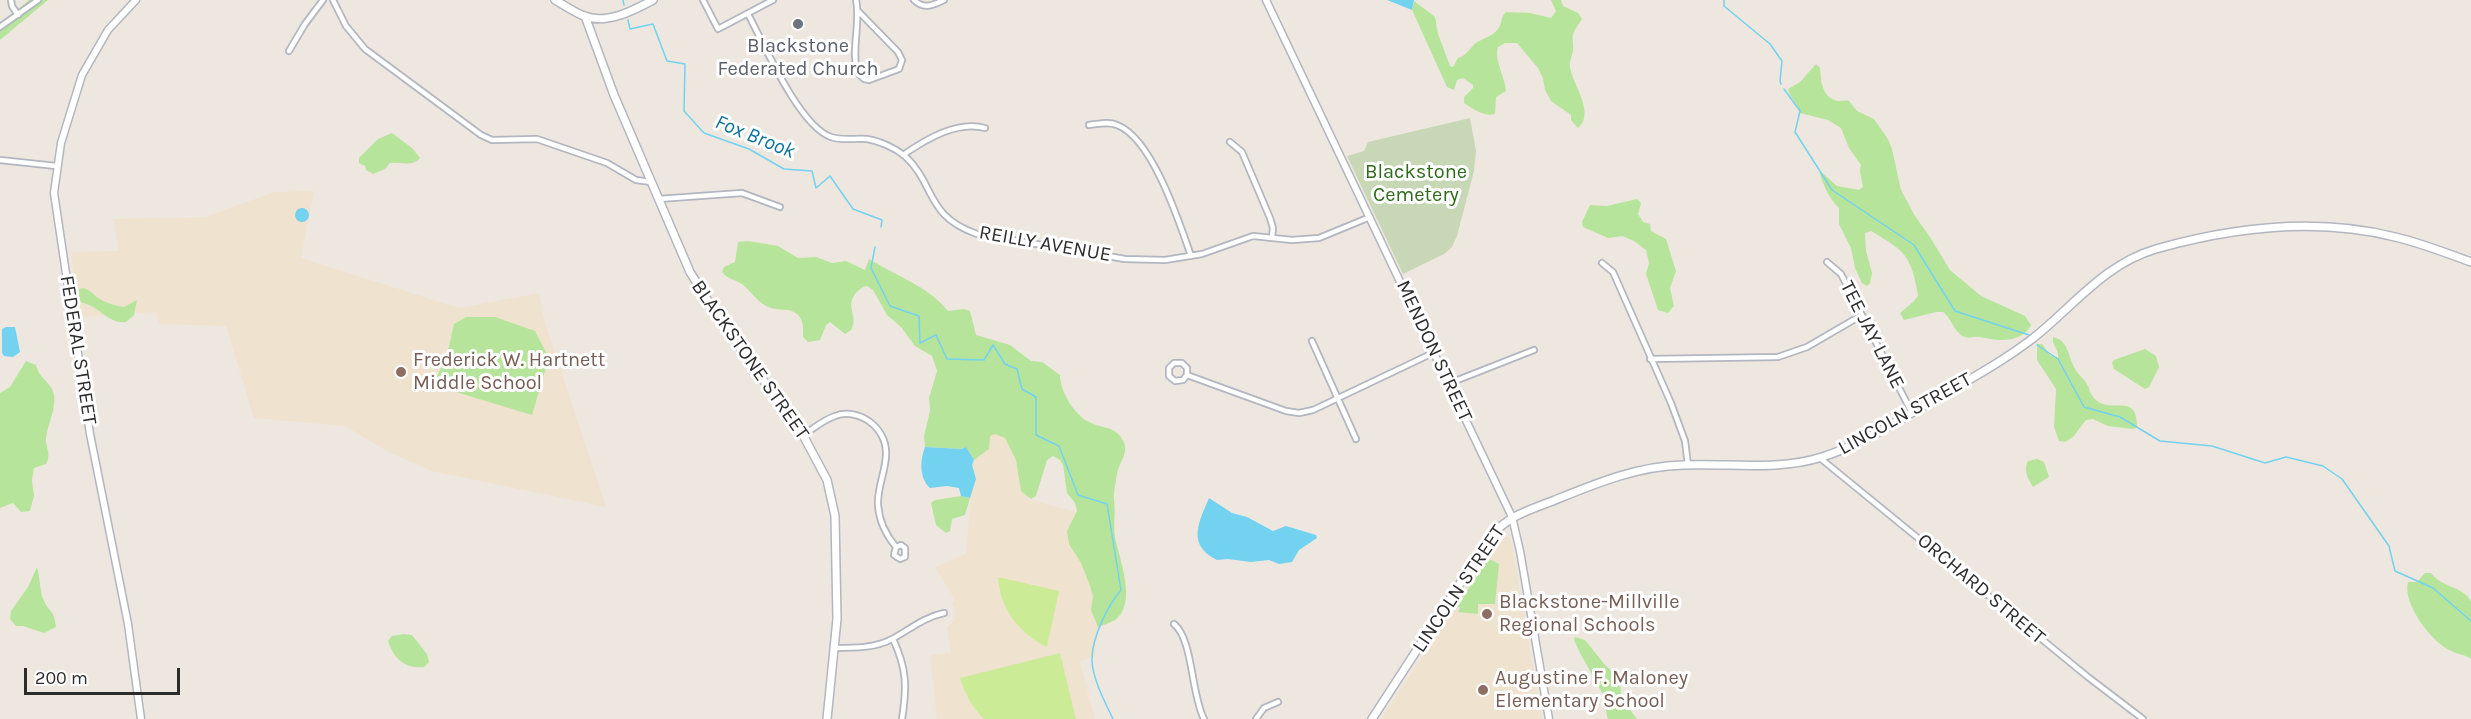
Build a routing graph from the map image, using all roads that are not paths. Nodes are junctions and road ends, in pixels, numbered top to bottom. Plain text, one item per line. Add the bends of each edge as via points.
1 (11, 0) edge
2 (38, 0) edge
3 (136, 0) edge
4 (323, 0) edge
5 (333, 0) edge
6 (555, 0) edge
7 (653, 0) edge
8 (703, 0) edge
9 (773, 0) edge
10 (856, 0) edge
11 (914, 0) edge
12 (944, 0) edge
13 (1266, 0) edge
14 (858, 11) junction
15 (748, 14) junction
16 (18, 15) junction
17 (585, 16) junction
18 (0, 27) edge
19 (289, 51) dead end
20 (1089, 126) dead end
21 (985, 128) dead end
22 (1230, 142) dead end
23 (903, 155) junction
24 (0, 160) edge
25 (56, 166) junction
26 (651, 182) junction
27 (658, 199) junction
28 (780, 207) dead end
29 (1370, 217) junction
30 (1272, 237) junction
31 (1191, 256) junction
32 (1827, 262) dead end
33 (2471, 262) edge
34 (1602, 263) dead end
35 (1862, 315) junction
36 (1312, 341) dead end
37 (1534, 350) dead end
38 (1435, 352) junction
39 (1650, 358) junction
40 (1187, 375) junction
41 (1450, 383) junction
42 (1337, 398) junction
43 (1912, 412) junction
44 (803, 435) junction
45 (1356, 440) dead end
46 (1820, 458) junction
47 (1688, 465) junction
48 (1512, 517) junction
49 (896, 547) dead end
50 (944, 613) dead end
51 (1174, 624) dead end
52 (893, 639) junction
53 (835, 648) junction
54 (1278, 702) dead end
55 (141, 719) edge
56 (827, 719) edge
57 (902, 719) edge
58 (1204, 719) edge
59 (1256, 719) edge
60 (1372, 719) edge
61 (1549, 719) edge
62 (2143, 719) edge

1 - 16 street
2 - 16 street
3 - 25 street, FEDERAL STREET via 108,30 85,68
4 - 19 street
5 - 26 street via 346,26 365,49 481,135 492,140 537,138 608,164 636,180
6 - 17 main road
7 - 17 main road via 614,16
8 - 15 street via 718,29
9 - 15 street
10 - 14 street
11 - 12 street via 930,6
13 - 29 street, MENDON STREET
14 - 14 street via 857,72 869,80 899,69 902,60 898,52
15 - 23 street, REILLY AVENUE via 788,89 817,128 834,138 876,141
16 - 18 street
17 - 26 main road, BLACKSTONE STREET
20 - 31 street via 1117,125 1146,150
21 - 23 street via 971,126 933,136
22 - 30 street via 1242,153 1270,218
23 - 31 street, REILLY AVENUE via 944,215 967,230 1125,259
24 - 25 street
25 - 55 street, FEDERAL STREET via 57,223
26 - 27 main road, BLACKSTONE STREET
27 - 28 street via 742,193
27 - 44 main road, BLACKSTONE STREET via 696,282
29 - 30 street, REILLY AVENUE via 1318,238
29 - 38 street, MENDON STREET
30 - 31 street, REILLY AVENUE via 1244,238
32 - 35 street, TEE JAY LANE via 1841,274
33 - 43 main road, LINCOLN STREET via 2383,234 2302,226 2258,228 2157,249 2103,276 2015,351
34 - 39 street via 1612,273
35 - 39 street via 1807,348 1778,357
35 - 43 street, TEE JAY LANE
36 - 42 street
37 - 41 street
38 - 41 street, MENDON STREET
38 - 42 street
39 - 47 street via 1685,441
40 - 40 street via 1175,381 1168,375 1169,367 1182,363
40 - 42 street via 1295,413 1313,410
41 - 48 street, MENDON STREET
42 - 45 street
43 - 46 main road, LINCOLN STREET via 1857,444
44 - 49 street via 832,416 844,414 861,417 876,427 886,445 878,503 883,525
44 - 53 main road, BLACKSTONE STREET via 822,468 834,504
46 - 47 main road, LINCOLN STREET via 1774,465
46 - 62 street, ORCHARD STREET
47 - 48 main road, LINCOLN STREET via 1642,470 1605,480
48 - 60 main road, LINCOLN STREET via 1491,536
48 - 61 street, MENDON STREET
50 - 52 street
51 - 58 street via 1184,636 1196,700
52 - 53 street via 870,646
52 - 57 street via 905,670
53 - 56 main road, BLACKSTONE STREET
54 - 59 street via 1264,708

